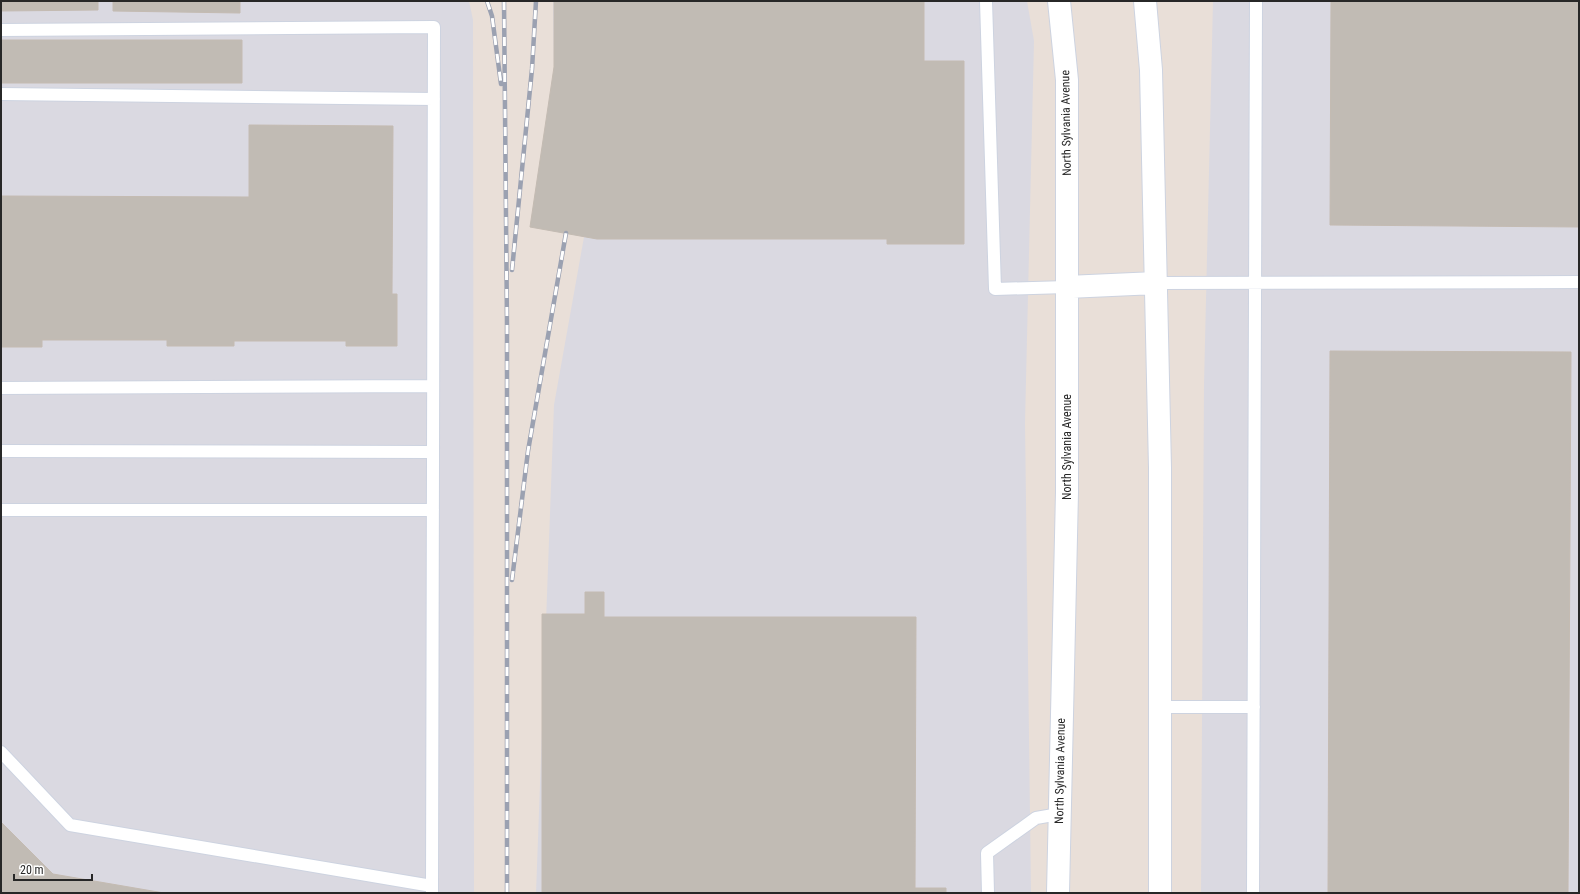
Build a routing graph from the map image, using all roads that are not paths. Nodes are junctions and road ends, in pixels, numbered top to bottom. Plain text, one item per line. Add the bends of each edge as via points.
1 (986, 1) edge
2 (1059, 1) edge
3 (1145, 1) edge
4 (1256, 1) edge
5 (1, 30) edge
6 (1, 94) edge
7 (434, 99) junction
8 (1579, 282) edge
9 (1156, 283) junction
10 (1255, 283) junction
11 (1067, 286) junction
12 (433, 386) junction
13 (1, 388) edge
14 (1, 451) edge
15 (433, 452) junction
16 (1, 510) edge
17 (433, 510) junction
18 (1160, 707) junction
19 (1254, 707) junction
20 (1, 752) edge
21 (1059, 814) junction
22 (432, 889) edge
23 (988, 893) edge
24 (1058, 893) edge
25 (1160, 893) edge
26 (1253, 893) edge

1 - 11 lane via 995,289
2 - 11 main road, North Sylvania Avenue via 1067,80
3 - 9 main road via 1151,70
4 - 10 lane
5 - 7 lane via 434,27
6 - 7 lane
7 - 12 lane
8 - 10 lane
9 - 10 lane
9 - 11 main road
9 - 18 main road via 1160,468
10 - 19 lane
11 - 21 main road, North Sylvania Avenue via 1067,492
12 - 13 lane
12 - 15 lane
14 - 15 lane
15 - 17 lane
16 - 17 lane
17 - 22 lane
18 - 19 lane
18 - 25 main road
19 - 26 lane
20 - 22 lane via 70,825
21 - 23 lane via 1036,818 987,853
21 - 24 main road, North Sylvania Avenue

